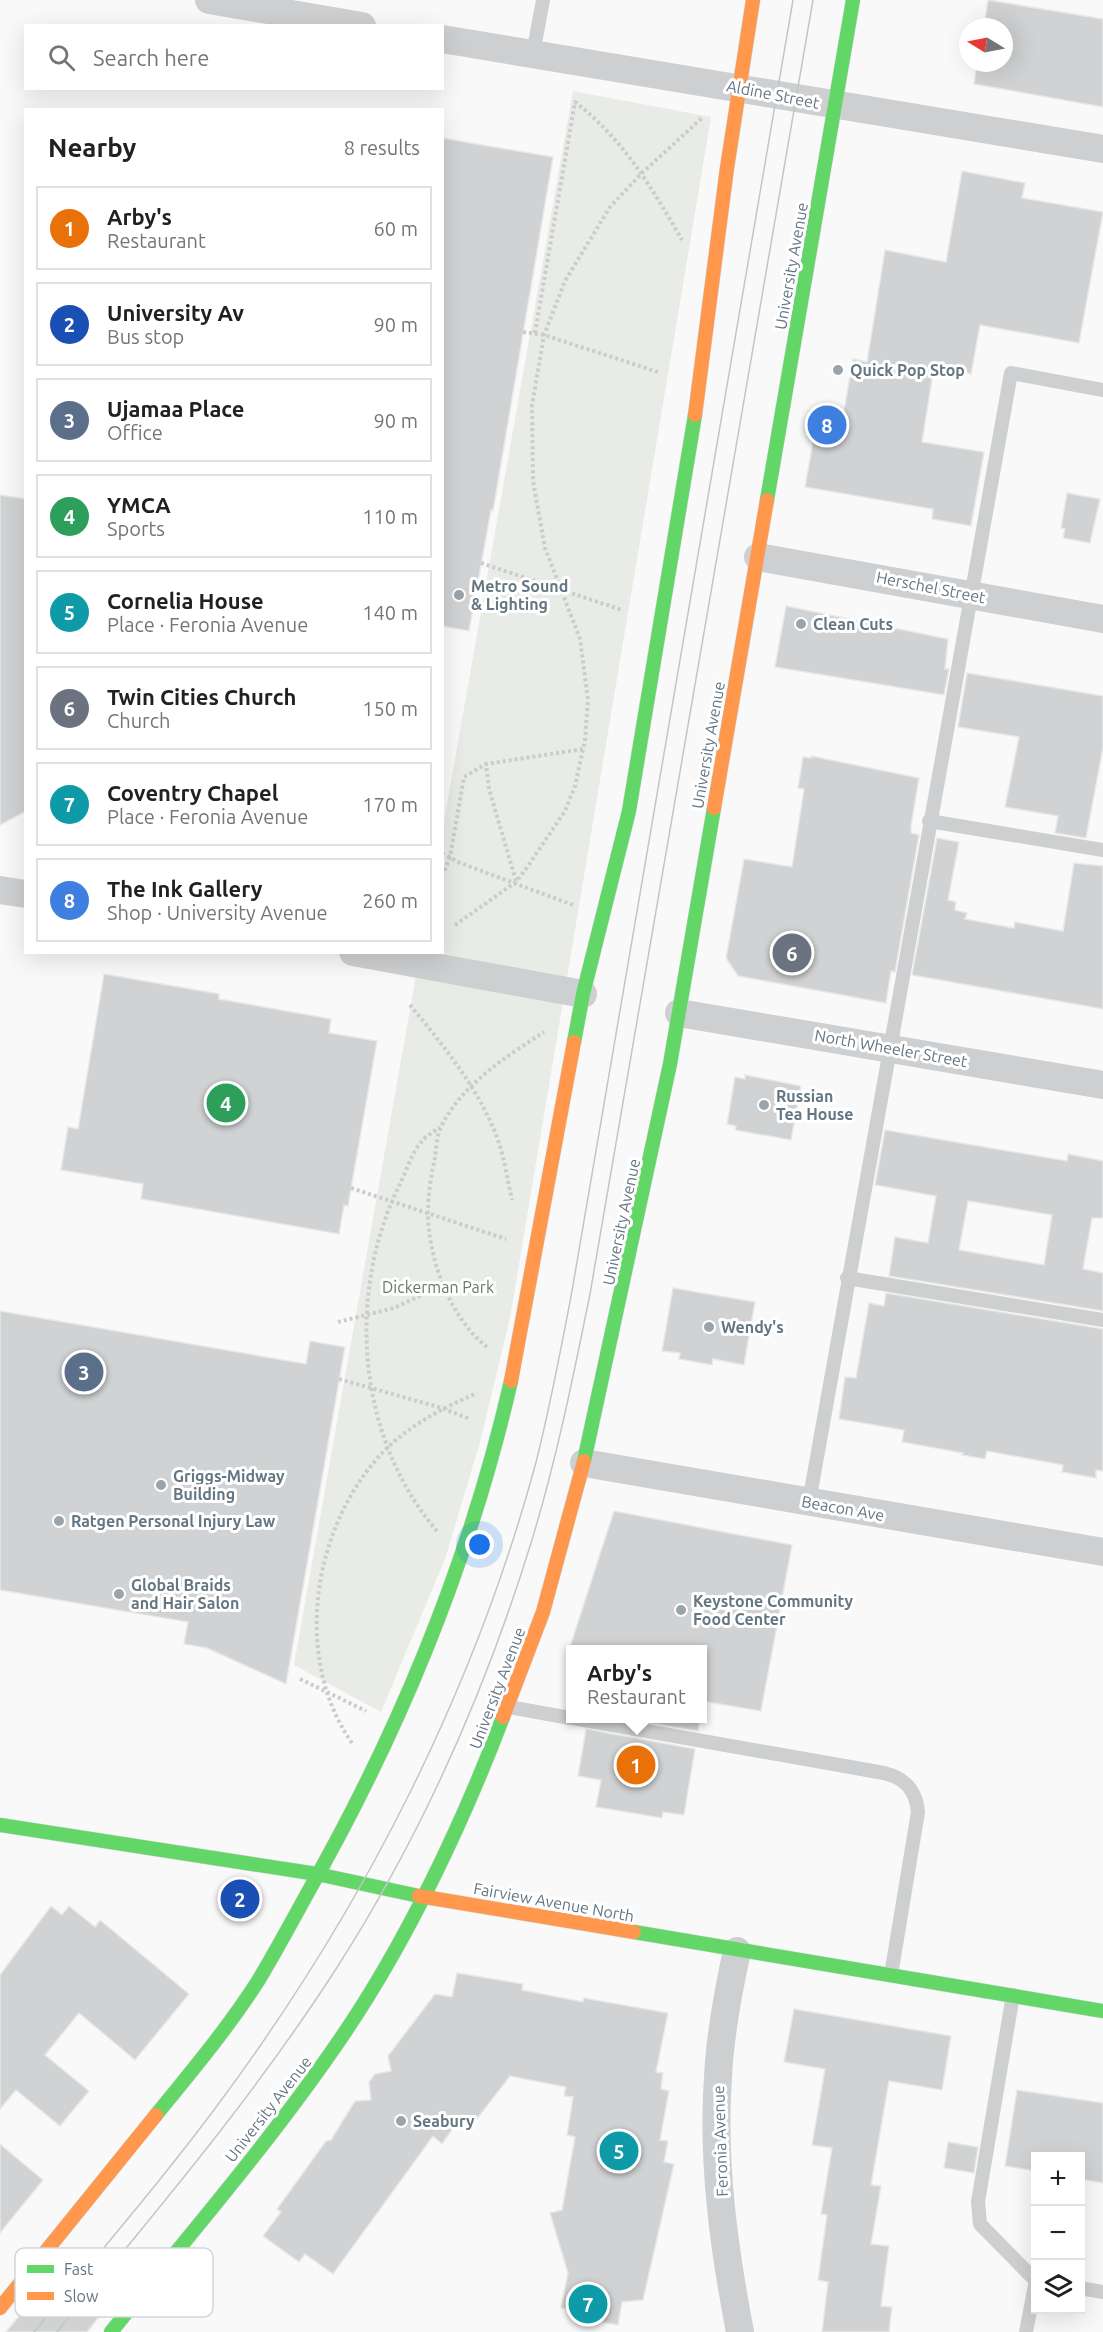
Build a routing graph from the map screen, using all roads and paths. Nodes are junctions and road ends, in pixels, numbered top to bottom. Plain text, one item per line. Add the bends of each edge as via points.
1 (209, 0) edge
2 (543, 0) edge
3 (753, 0) edge
4 (852, 0) edge
5 (351, 16) edge
6 (444, 39) edge
7 (532, 54) junction
8 (739, 87) junction
9 (835, 106) junction
10 (702, 117) dead end
11 (1103, 149) edge
12 (642, 173) junction
13 (682, 240) dead end
14 (523, 332) dead end
15 (535, 333) junction
16 (544, 335) junction
17 (661, 373) dead end
18 (1103, 390) edge
19 (758, 557) junction
20 (481, 563) dead end
21 (559, 590) junction
22 (972, 595) junction
23 (622, 610) dead end
24 (1103, 619) edge
25 (583, 749) junction
26 (486, 764) junction
27 (929, 821) junction
28 (1103, 850) edge
29 (444, 854) edge
30 (450, 857) junction
31 (444, 871) edge
32 (516, 882) junction
33 (0, 890) edge
34 (24, 894) edge
35 (574, 905) dead end
36 (454, 925) dead end
37 (364, 954) edge
38 (583, 994) junction
39 (410, 1005) dead end
40 (679, 1013) junction
41 (547, 1029) dead end
42 (888, 1047) junction
43 (472, 1085) junction
44 (1103, 1085) edge
45 (440, 1127) junction
46 (351, 1188) dead end
47 (392, 1201) junction
48 (515, 1211) dead end
49 (428, 1213) junction
50 (510, 1240) dead end
51 (847, 1278) junction
52 (443, 1285) junction
53 (367, 1314) junction
54 (1103, 1320) edge
55 (338, 1322) dead end
56 (487, 1347) dead end
57 (339, 1379) dead end
58 (372, 1389) junction
59 (477, 1393) dead end
60 (442, 1408) junction
61 (471, 1420) dead end
62 (388, 1448) junction
63 (584, 1463) junction
64 (809, 1502) junction
65 (438, 1532) dead end
66 (1103, 1552) edge
67 (300, 1679) dead end
68 (329, 1693) junction
69 (509, 1707) junction
70 (367, 1712) dead end
71 (566, 1717) edge
72 (600, 1723) edge
73 (352, 1743) dead end
74 (0, 1825) edge
75 (317, 1874) junction
76 (422, 1896) junction
77 (737, 1951) junction
78 (891, 1976) junction
79 (1012, 1995) junction
80 (1103, 2011) edge
81 (49, 2248) edge
82 (178, 2248) edge
83 (1031, 2276) edge
84 (1085, 2289) edge
85 (15, 2290) edge
86 (1103, 2292) edge
87 (1031, 2303) edge
88 (0, 2308) edge
89 (123, 2317) edge
90 (111, 2332) edge
91 (740, 2332) edge
92 (1026, 2332) edge

1 - 5 street
2 - 7 lane
3 - 8 main road
4 - 9 main road, University Avenue
6 - 7 street, Aldine Street
7 - 8 street, Aldine Street
8 - 9 street, Aldine Street
8 - 38 main road via 704,362 633,787
9 - 11 street, Aldine Street
9 - 19 main road, University Avenue
10 - 12 path
12 - 13 path
12 - 15 path via 600,121 574,102
12 - 16 path via 610,207 585,248 566,281
14 - 15 path
15 - 16 path
16 - 17 path
16 - 21 path via 532,405 533,481 545,548
18 - 22 lane via 1011,373
19 - 22 street, Herschel Street
19 - 40 main road, University Avenue
20 - 21 path
21 - 23 path
21 - 25 path via 580,639 585,663 588,700
22 - 24 street, Herschel Street
22 - 27 lane
25 - 26 path
25 - 32 path via 565,811
26 - 30 path via 464,777
26 - 32 path via 489,789
27 - 28 lane
27 - 42 lane
29 - 30 path
30 - 31 path
30 - 32 path
32 - 35 path
32 - 36 path
33 - 34 street
37 - 38 street
38 - 75 main road via 521,1338 476,1515 420,1669 350,1818
39 - 43 path
40 - 42 street, North Wheeler Street
40 - 63 main road, University Avenue via 651,1163
41 - 43 path
42 - 44 street, North Wheeler Street
42 - 51 lane
43 - 45 path
43 - 48 path via 496,1134
45 - 47 path via 422,1141
45 - 49 path
46 - 47 path
47 - 49 path
47 - 53 path via 378,1238
49 - 50 path
49 - 52 path
51 - 54 lane
51 - 64 lane
52 - 53 path via 394,1308
52 - 56 path via 459,1314
53 - 55 path
53 - 58 path
57 - 58 path
58 - 60 path
58 - 62 path
59 - 60 path
60 - 61 path
60 - 62 path
62 - 65 path via 409,1492
62 - 68 path via 348,1501 323,1561 317,1639
63 - 64 street, Beacon Ave
63 - 69 main road, University Avenue via 543,1612
64 - 66 street, Beacon Ave
67 - 68 path
68 - 70 path
68 - 73 path via 339,1725
69 - 71 lane
69 - 76 main road, University Avenue via 466,1808
72 - 78 lane via 884,1773 905,1781 917,1800 918,1812
74 - 75 main road, Fairview Avenue North
75 - 76 main road, Fairview Avenue North
75 - 81 main road via 257,1982 231,2020
76 - 77 main road, Fairview Avenue North
76 - 82 main road, University Avenue via 397,1948 315,2077
77 - 78 main road, Fairview Avenue North
77 - 91 street, Feronia Avenue via 718,2077 717,2148
78 - 79 main road, Fairview Avenue North
79 - 80 main road, Fairview Avenue North
79 - 83 lane via 978,2202 980,2224
84 - 86 lane
85 - 88 main road
87 - 92 lane
89 - 90 main road, University Avenue

